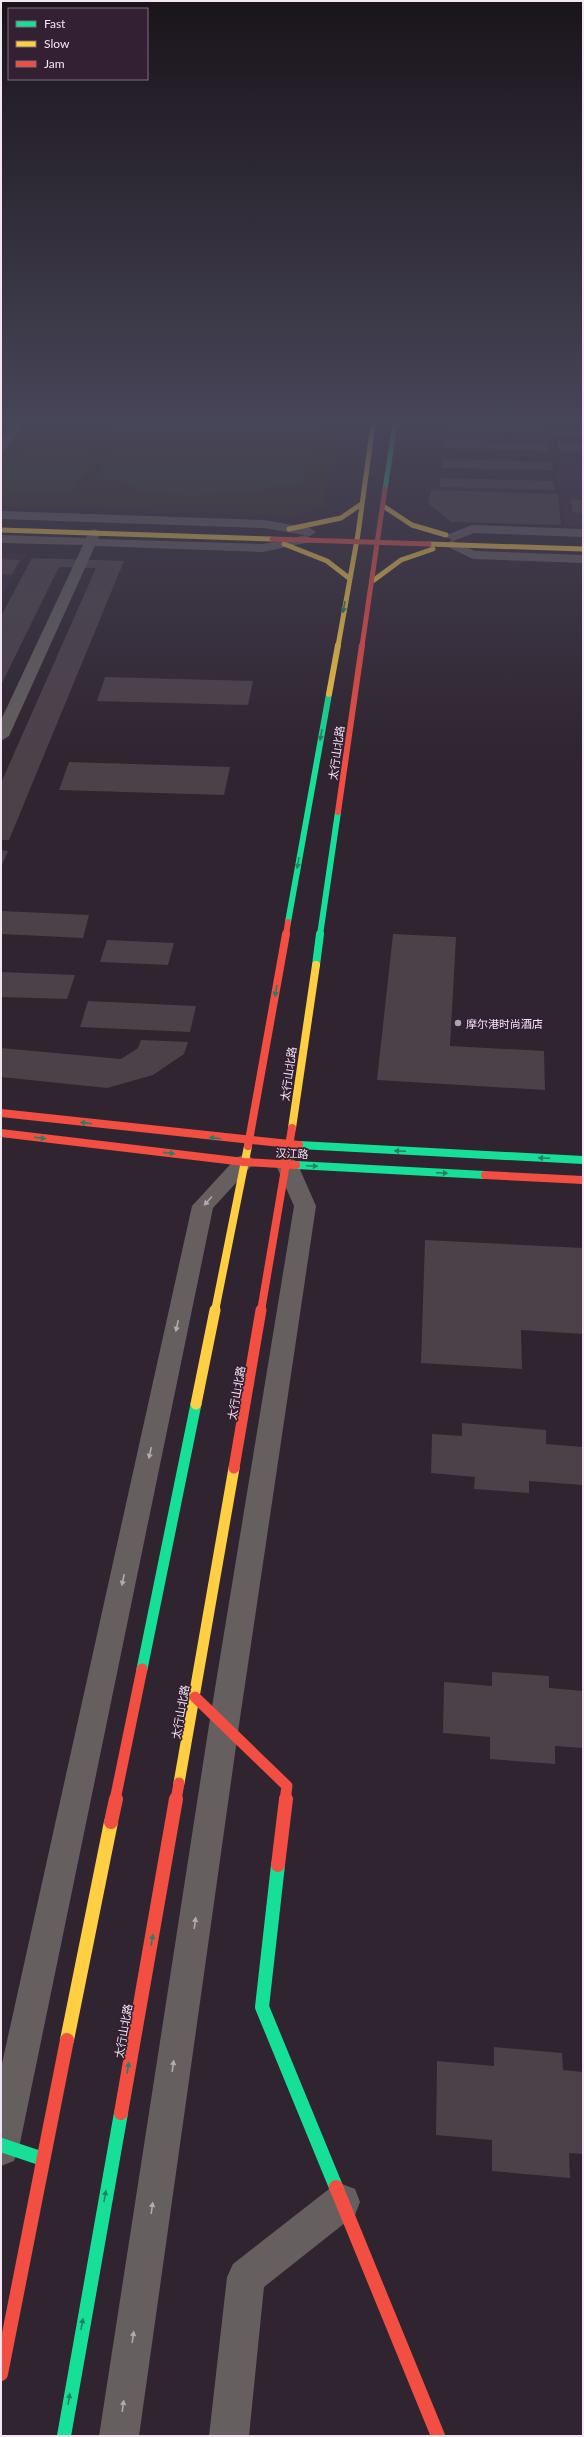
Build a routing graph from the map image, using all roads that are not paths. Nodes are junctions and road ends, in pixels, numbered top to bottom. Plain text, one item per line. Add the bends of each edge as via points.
1 (357, 537) edge
2 (90, 538) edge
3 (93, 538) junction
4 (105, 538) edge
5 (275, 538) edge
6 (303, 538) edge
7 (373, 538) edge
8 (379, 538) junction
9 (444, 538) edge
10 (457, 538) edge
11 (1, 540) edge
12 (452, 541) junction
13 (583, 541) edge
14 (285, 544) junction
15 (583, 549) edge
16 (583, 559) edge
17 (349, 578) junction
18 (374, 580) junction
19 (1, 736) edge
20 (1, 1113) edge
21 (1, 1133) edge
22 (246, 1152) junction
23 (289, 1155) junction
24 (583, 1160) edge
25 (583, 1180) edge
26 (195, 1697) junction
27 (224, 1725) junction
28 (1, 2146) edge
29 (43, 2159) junction
30 (342, 2202) junction
31 (1, 2374) edge
32 (64, 2436) edge
33 (119, 2436) edge
34 (229, 2436) edge
35 (438, 2436) edge

1 - 17 main road, 太行山北路
2 - 3 main road
3 - 4 main road
3 - 11 street
3 - 14 street via 263,548
3 - 19 street
5 - 14 main road
6 - 14 street
7 - 8 main road
8 - 12 main road
8 - 18 main road, 太行山北路
9 - 12 main road
10 - 12 street
12 - 13 main road
12 - 15 main road
12 - 16 street via 473,555
12 - 18 main road via 387,566
14 - 17 main road via 327,561
17 -> 22 main road, 太行山北路
18 - 23 main road, 太行山北路
22 -> 20 main road, 汉江路
21 -> 22 main road, 汉江路
22 - 23 main road, 汉江路
22 - 23 main road, 汉江路
22 -> 28 street via 203,1206
22 - 29 main road, 太行山北路
24 -> 23 main road, 汉江路
23 -> 25 main road, 汉江路
23 - 26 main road, 太行山北路
23 - 27 street via 305,1206
26 - 27 main road
32 -> 26 main road, 太行山北路
27 - 30 main road via 287,1786 262,2007
33 -> 27 street
28 - 29 main road
29 - 31 main road, 太行山北路
30 - 34 street via 246,2277
30 - 35 main road

